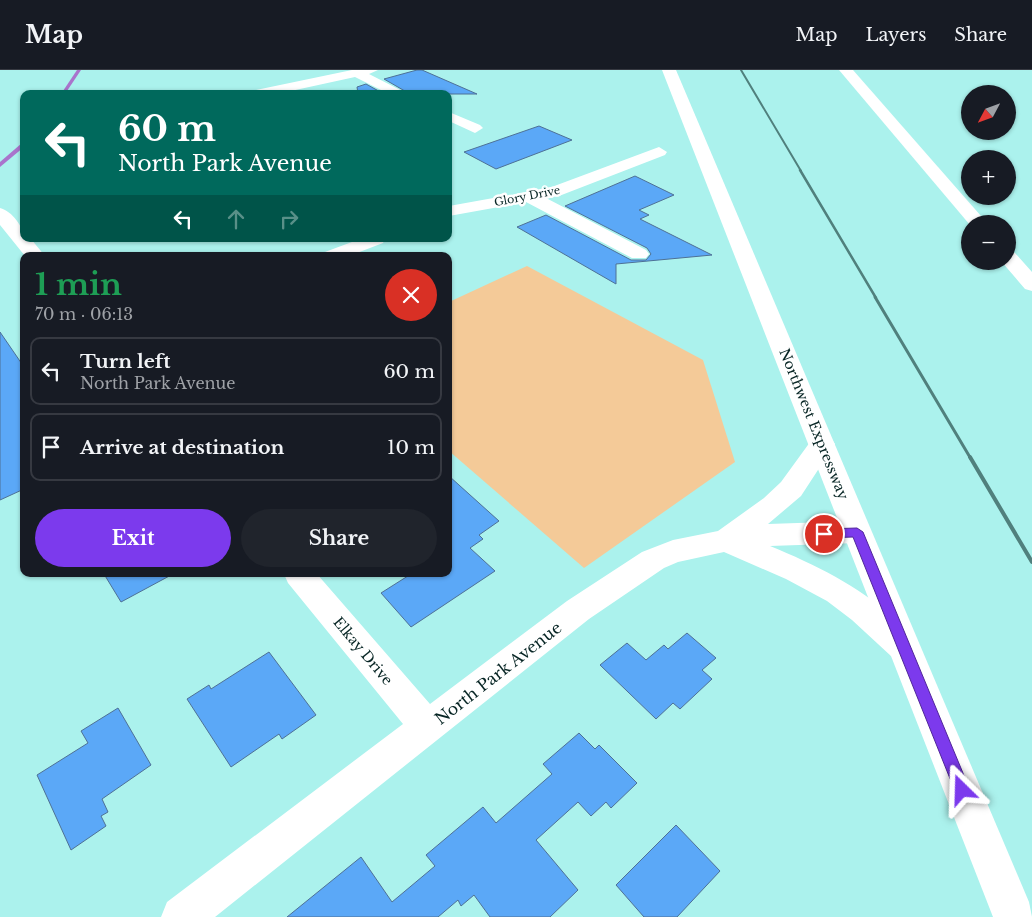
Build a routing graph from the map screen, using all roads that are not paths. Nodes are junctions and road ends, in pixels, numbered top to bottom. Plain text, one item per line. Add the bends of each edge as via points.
1 (371, 70) edge
2 (669, 70) edge
3 (846, 70) edge
4 (356, 73) junction
5 (275, 90) edge
6 (392, 90) edge
7 (452, 117) edge
8 (475, 128) dead end
9 (660, 152) dead end
10 (530, 197) junction
11 (452, 210) edge
12 (0, 213) edge
13 (971, 215) edge
14 (20, 238) edge
15 (24, 242) edge
16 (368, 242) edge
17 (32, 252) edge
18 (342, 252) edge
19 (639, 254) dead end
20 (1016, 266) edge
21 (1032, 285) edge
22 (822, 444) junction
23 (857, 532) junction
24 (726, 540) junction
25 (302, 577) edge
26 (903, 646) junction
27 (428, 728) junction
28 (196, 913) edge
29 (1014, 917) edge

1 - 4 street
2 - 22 street, Northwest Expressway
3 - 13 street
4 - 5 street
4 - 6 street
7 - 8 street
9 - 10 street, Glory Drive via 577,185
10 - 11 street, Glory Drive
10 - 19 street
12 - 14 street
15 - 17 street
16 - 18 street
20 - 21 street
22 - 23 street, Northwest Expressway
22 - 24 street via 791,489
23 - 24 street, North Park Avenue via 782,534
23 - 26 street, Northwest Expressway
24 - 26 street via 803,572 838,592
24 - 27 street, North Park Avenue via 673,552 637,569 578,610
25 - 27 street, Elkay Drive
26 - 29 street, Northwest Expressway
27 - 28 street, North Park Avenue

